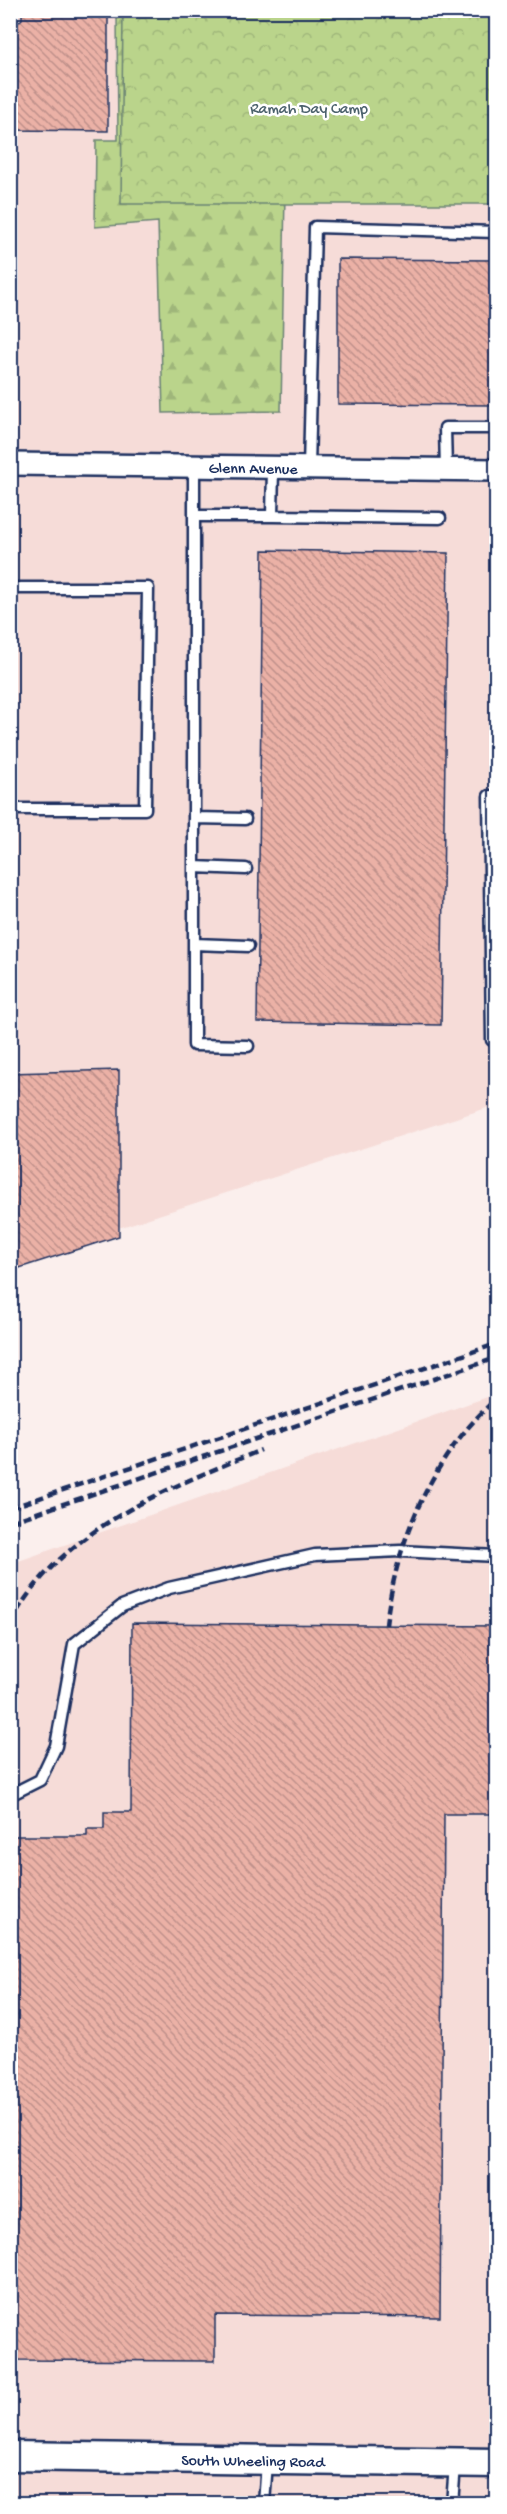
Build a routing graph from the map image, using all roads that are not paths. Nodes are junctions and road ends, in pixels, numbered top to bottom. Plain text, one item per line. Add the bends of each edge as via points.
1 (496, 232) edge
2 (496, 428) edge
3 (10, 464) edge
4 (194, 467) junction
5 (273, 468) junction
6 (309, 468) junction
7 (446, 470) junction
8 (496, 470) edge
9 (194, 516) junction
10 (273, 516) junction
11 (440, 518) dead end
12 (10, 588) edge
13 (496, 796) edge
14 (10, 809) edge
15 (194, 818) junction
16 (244, 819) dead end
17 (194, 867) junction
18 (246, 868) dead end
19 (194, 944) junction
20 (248, 945) dead end
21 (496, 1040) edge
22 (248, 1046) dead end
23 (496, 1556) edge
24 (10, 1795) edge
25 (10, 2456) edge
26 (267, 2459) junction
27 (455, 2463) junction
28 (496, 2463) edge
29 (264, 2504) edge
30 (452, 2504) edge

1 - 6 lane via 315,226
2 - 7 lane via 445,428
3 - 4 street, Glenn Avenue
4 - 5 street, Glenn Avenue
4 - 9 lane
5 - 6 street, Glenn Avenue
5 - 10 lane
6 - 7 street, Glenn Avenue
7 - 8 street, Glenn Avenue
9 - 10 lane
9 - 15 lane
10 - 11 lane
12 - 14 lane via 148,588 145,809
13 - 21 lane via 489,796 492,1040
15 - 16 lane
15 - 17 lane
17 - 18 lane
17 - 19 lane
19 - 20 lane
19 - 22 lane via 194,1045
23 - 24 lane via 400,1551 315,1555 169,1588 122,1606 74,1644 56,1746 40,1780
25 - 26 main road, South Wheeling Road
26 - 27 main road, South Wheeling Road
26 - 29 lane
27 - 28 main road, South Wheeling Road
27 - 30 lane

